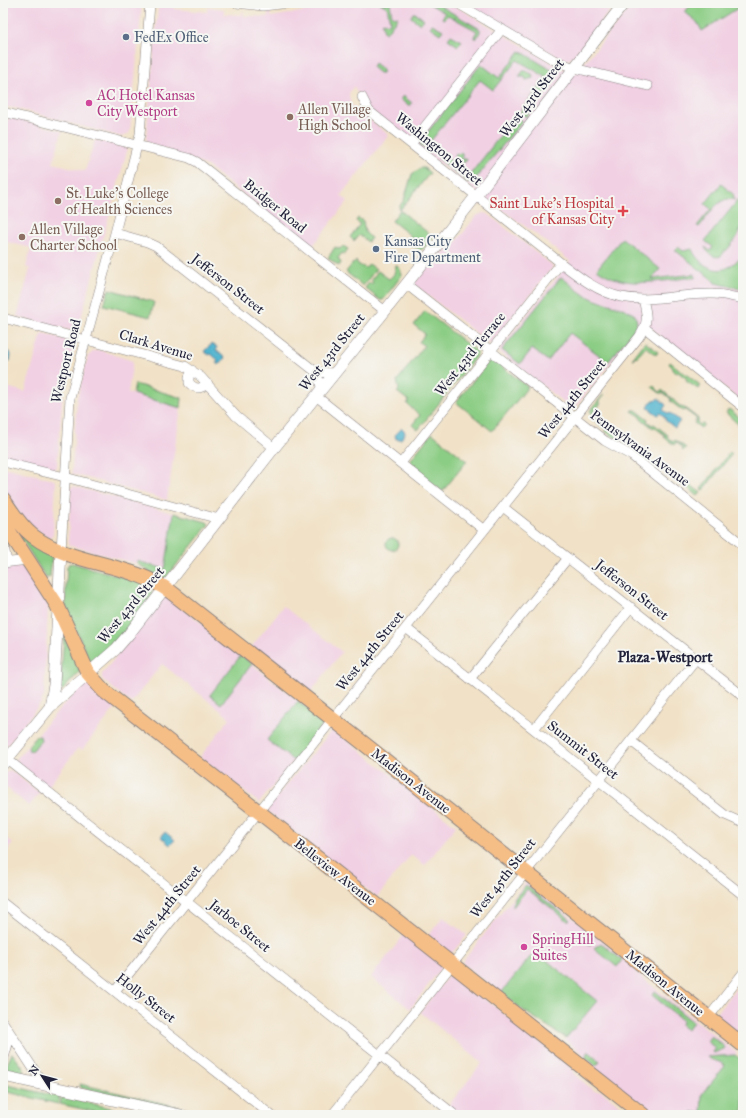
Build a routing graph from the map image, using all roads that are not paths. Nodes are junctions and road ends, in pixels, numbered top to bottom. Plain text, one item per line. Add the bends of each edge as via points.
1 (150, 3) edge
2 (236, 3) edge
3 (289, 3) edge
4 (457, 3) edge
5 (624, 3) edge
6 (502, 29) junction
7 (574, 68) junction
8 (648, 86) dead end
9 (362, 97) dead end
10 (5, 115) edge
11 (411, 144) junction
12 (137, 145) junction
13 (475, 196) junction
14 (115, 233) junction
15 (561, 263) junction
16 (406, 284) junction
17 (643, 299) junction
18 (743, 299) edge
19 (385, 311) junction
20 (3, 318) edge
21 (645, 328) junction
22 (86, 340) junction
23 (490, 351) junction
24 (192, 370) junction
25 (316, 372) junction
26 (335, 373) junction
27 (208, 384) junction
28 (319, 393) junction
29 (743, 407) edge
30 (575, 417) junction
31 (274, 448) junction
32 (3, 462) edge
33 (401, 463) junction
34 (65, 477) junction
35 (3, 499) edge
36 (503, 507) junction
37 (219, 518) junction
38 (3, 522) edge
39 (484, 530) junction
40 (3, 542) edge
41 (743, 545) edge
42 (61, 551) junction
43 (568, 558) junction
44 (28, 560) junction
45 (5, 563) edge
46 (165, 588) junction
47 (58, 605) junction
48 (631, 607) junction
49 (406, 628) junction
50 (696, 659) junction
51 (88, 673) junction
52 (470, 679) junction
53 (743, 696) edge
54 (50, 707) junction
55 (333, 719) junction
56 (534, 729) junction
57 (631, 740) junction
58 (5, 762) edge
59 (599, 781) junction
60 (259, 812) junction
61 (743, 823) edge
62 (526, 872) junction
63 (743, 895) edge
64 (187, 902) junction
65 (3, 903) edge
66 (452, 965) junction
67 (743, 973) edge
68 (116, 992) junction
69 (708, 1018) junction
70 (4, 1023) edge
71 (743, 1045) edge
72 (380, 1056) junction
73 (3, 1061) edge
74 (3, 1076) edge
75 (44, 1085) junction
76 (636, 1113) edge
77 (181, 1115) edge
78 (272, 1115) edge
79 (332, 1115) edge
80 (455, 1115) edge

1 - 12 street, Westport Road
2 - 3 street via 263,6
4 - 6 street
5 - 7 street, West 43rd Street
6 - 7 street via 554,60
6 - 11 street
7 - 8 street
7 - 13 street, West 43rd Street
9 - 11 street, Washington Street via 369,111
10 - 12 street, Bridger Road
11 - 13 street, Washington Street
12 - 14 street, Westport Road
12 - 19 street, Bridger Road via 197,162
13 - 15 street, Washington Street
13 - 16 street, West 43rd Street
14 - 22 street, Westport Road
14 - 25 street, Jefferson Street via 156,246
15 - 17 street, Washington Street via 603,291 622,297
15 - 23 street, West 43rd Terrace
16 - 19 street, West 43rd Street
16 - 23 street, Pennsylvania Avenue
17 - 18 street, Washington Street via 712,294
17 - 21 street via 647,317
19 - 26 street, West 43rd Street
20 - 22 street, Clark Avenue
21 - 29 street
21 - 30 street, West 44th Street
22 - 24 street, Clark Avenue
22 - 34 street, Westport Road via 70,398
23 - 30 street, Pennsylvania Avenue
23 - 33 street, West 43rd Terrace
24 - 27 street, Clark Avenue
24 - 27 street via 189,383 194,388
25 - 26 street
25 - 28 street
26 - 28 street, West 43rd Street
27 - 31 street, Clark Avenue via 236,416
28 - 31 street, West 43rd Street
28 - 33 street
30 - 36 street, West 44th Street
30 - 41 street, Pennsylvania Avenue via 605,441 632,456
31 - 37 street, West 43rd Street
32 - 34 street
33 - 39 street
34 - 37 street
34 - 42 street, Westport Road
35 - 42 main road, Madison Avenue via 17,520 33,536
36 - 39 street, West 44th Street
36 - 43 street, Jefferson Street
37 - 46 street, West 43rd Street
38 - 44 main road, Belleview Avenue
39 - 49 street, West 44th Street
40 - 45 street
42 - 46 main road, Madison Avenue via 144,577
42 - 47 street, Westport Road
43 - 48 street, Jefferson Street
43 - 52 street
44 - 45 street
44 - 47 main road, Belleview Avenue
46 - 51 street, West 43rd Street via 116,649
46 - 55 main road, Madison Avenue
47 - 51 main road, Belleview Avenue
47 - 54 street, Westport Road via 54,685
48 - 50 street, Jefferson Street
48 - 56 street
49 - 52 street, Summit Street
49 - 55 street, West 44th Street
50 - 53 street, Jefferson Street
50 - 57 street, West 45th Street
51 - 54 street, West 43rd Street
51 - 60 main road, Belleview Avenue via 104,691
52 - 56 street, Summit Street
54 - 58 street, Westport Road
55 - 60 street, West 44th Street
55 - 62 main road, Madison Avenue
56 - 59 street, Summit Street
57 - 59 street, West 45th Street
57 - 61 street via 725,815
58 - 64 street, Jarboe Street
59 - 62 street, West 45th Street
59 - 63 street, Summit Street
60 - 64 street, West 44th Street
60 - 66 main road, Belleview Avenue
62 - 66 street, West 45th Street
62 - 69 main road, Madison Avenue
64 - 68 street, West 44th Street
64 - 72 street, Jarboe Street
65 - 68 street, Holly Street
66 - 72 street, West 45th Street
66 - 76 main road, Belleview Avenue
67 - 69 street
68 - 78 street, Holly Street
69 - 71 main road, Madison Avenue
70 - 73 street via 8,1044
70 - 75 street
72 - 79 street, West 45th Street
72 - 80 street, Jarboe Street
74 - 75 street
75 - 77 street

